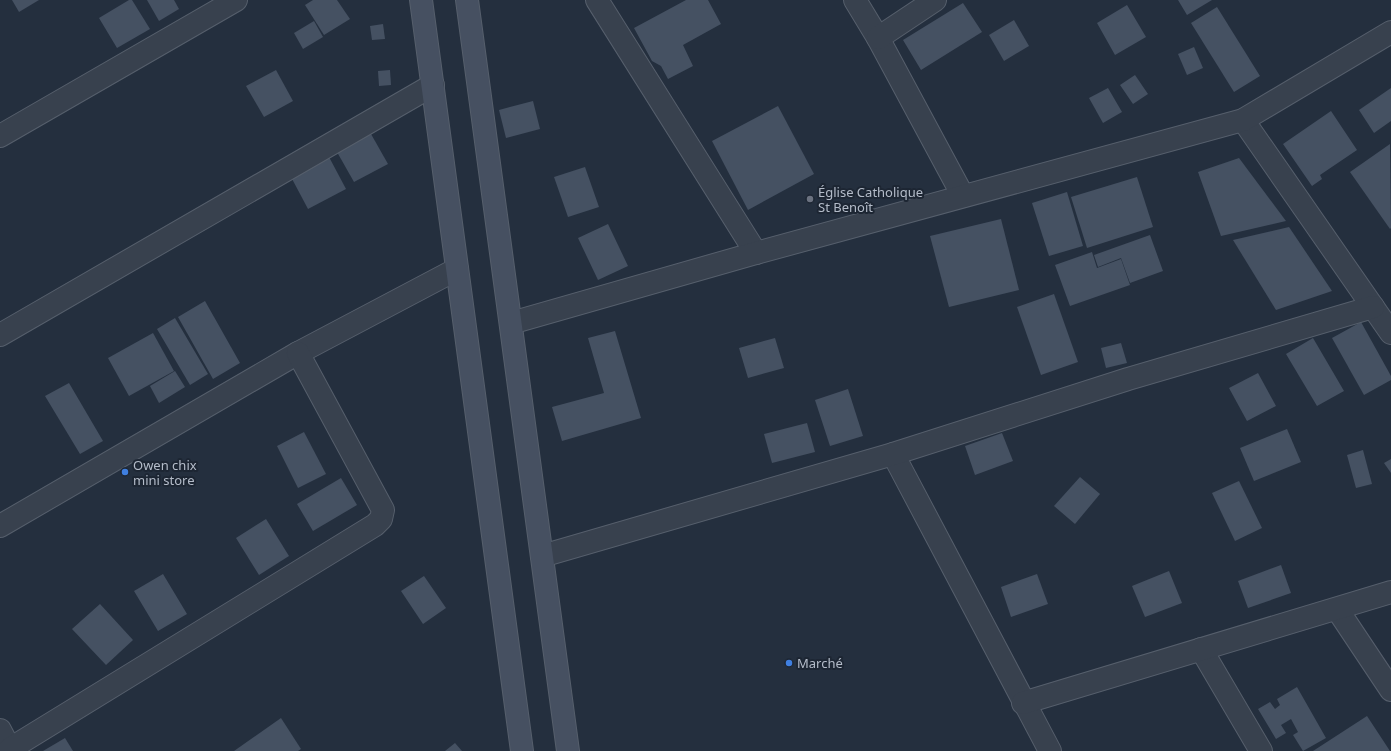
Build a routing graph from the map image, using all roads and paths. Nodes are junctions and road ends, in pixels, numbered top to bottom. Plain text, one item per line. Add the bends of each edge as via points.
1 (236, 0) edge
2 (422, 0) edge
3 (467, 0) edge
4 (597, 0) edge
5 (855, 0) edge
6 (935, 0) edge
7 (1391, 32) edge
8 (878, 38) junction
9 (433, 86) junction
10 (1243, 120) junction
11 (0, 136) edge
12 (963, 196) junction
13 (756, 252) junction
14 (458, 269) junction
15 (1373, 307) junction
16 (511, 323) junction
17 (1391, 333) edge
18 (0, 335) edge
19 (298, 353) junction
20 (893, 454) junction
21 (0, 526) edge
22 (542, 556) junction
23 (1391, 592) edge
24 (1336, 609) junction
25 (1201, 649) junction
26 (1391, 690) edge
27 (1023, 703) junction
28 (7, 743) edge
29 (522, 751) edge
30 (568, 751) edge
31 (1050, 751) edge
32 (1261, 751) edge

1 - 11 street
2 - 9 main road
3 - 16 main road
4 - 13 street
5 - 8 street
6 - 8 street
7 - 10 street
8 - 12 street
9 - 14 main road
9 - 18 street
10 - 12 street
10 - 15 street
12 - 13 street
13 - 16 street
14 - 19 street
14 - 29 main road
15 - 17 street
15 - 20 street via 1128,379
16 - 22 main road
19 - 21 street
19 - 28 street via 383,510 381,519 376,525
20 - 22 street
20 - 27 street
22 - 30 main road
23 - 24 street
24 - 25 street
24 - 26 street
25 - 27 street
25 - 32 street
27 - 31 street

